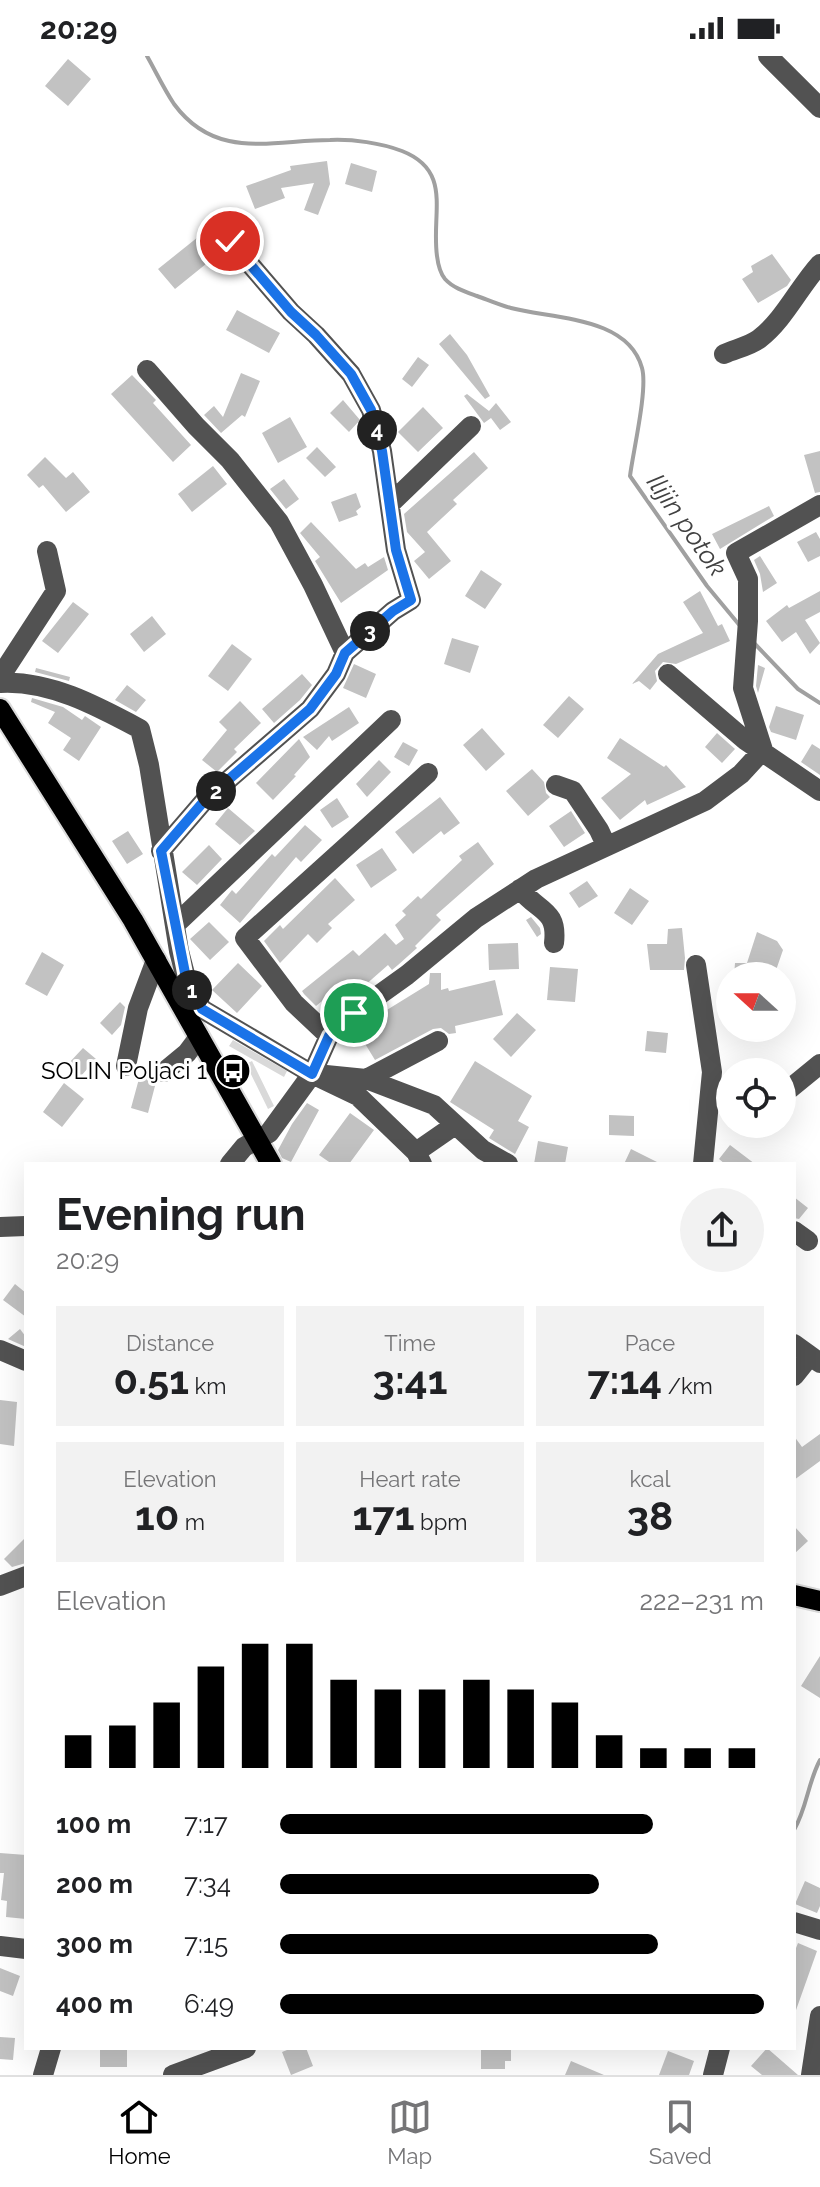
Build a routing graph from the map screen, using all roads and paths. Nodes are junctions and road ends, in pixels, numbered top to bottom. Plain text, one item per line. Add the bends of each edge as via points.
1 (768, 56) edge
2 (820, 108) edge
3 (230, 241) dead end
4 (820, 264) edge
5 (724, 354) dead end
6 (147, 370) dead end
7 (471, 426) dead end
8 (390, 504) junction
9 (820, 505) edge
10 (47, 551) dead end
11 (345, 653) junction
12 (668, 674) dead end
13 (0, 680) edge
14 (0, 709) edge
15 (391, 720) dead end
16 (763, 750) junction
17 (428, 773) dead end
18 (556, 785) dead end
19 (820, 791) edge
20 (606, 845) junction
21 (161, 851) junction
22 (520, 889) junction
23 (176, 924) junction
24 (554, 943) dead end
25 (156, 960) junction
26 (696, 965) dead end
27 (329, 1036) junction
28 (199, 1037) junction
29 (438, 1041) dead end
30 (718, 1058) edge
31 (820, 1064) edge
32 (126, 1066) dead end
33 (164, 1072) dead end
34 (312, 1074) junction
35 (366, 1079) junction
36 (796, 1084) edge
37 (716, 1100) edge
38 (455, 1125) junction
39 (256, 1139) junction
40 (419, 1158) edge
41 (232, 1162) edge
42 (270, 1162) edge
43 (504, 1162) edge
44 (704, 1162) edge
45 (24, 1226) edge
46 (0, 1227) edge
47 (0, 1350) edge
48 (808, 1355) edge
49 (24, 1360) edge
50 (796, 1373) edge
51 (24, 1577) edge
52 (0, 1586) edge
53 (796, 1595) edge
54 (820, 1601) edge
55 (796, 1923) edge
56 (820, 1930) edge
57 (0, 1946) edge
58 (24, 1949) edge
59 (820, 2016) edge
60 (50, 2050) edge
61 (241, 2050) edge
62 (719, 2050) edge
63 (814, 2071) edge
64 (43, 2075) edge
65 (173, 2075) edge
66 (713, 2075) edge

1 - 2 street
3 - 8 street via 351,374 371,410
4 - 5 street via 758,340
6 - 11 street via 279,522
7 - 8 street
8 - 11 street via 411,600
9 - 16 street via 736,553 748,579 743,688
10 - 13 street via 56,591
11 - 21 street via 310,709 205,800
12 - 16 street
13 - 21 street via 57,691 140,729
14 - 25 main road
15 - 23 street
16 - 19 street
16 - 20 street via 705,801
17 - 27 street via 245,938 294,1003
18 - 20 street via 573,791
20 - 22 street
21 - 23 street
22 - 24 street via 552,919
22 - 27 street
23 - 34 street via 186,978 202,1009
25 - 28 main road
25 - 32 street via 138,1008
26 - 30 street
27 - 34 street
28 - 33 street
28 - 39 main road
29 - 35 street
31 - 36 street
34 - 35 street
34 - 39 street via 269,1133
34 - 40 street via 358,1096
35 - 38 street via 434,1105
37 - 44 street
38 - 40 street
38 - 43 street
39 - 41 street
39 - 42 main road
45 - 46 street
47 - 49 street
48 - 50 street
51 - 52 street
53 - 54 main road
55 - 56 street
57 - 58 street
59 - 63 street
60 - 64 street
61 - 65 street
62 - 66 street

